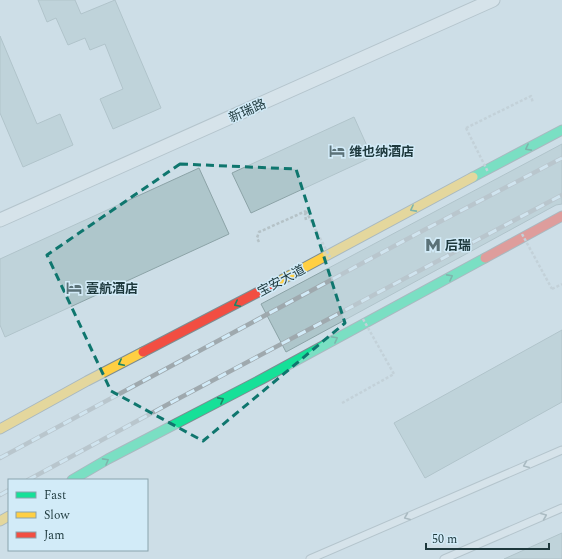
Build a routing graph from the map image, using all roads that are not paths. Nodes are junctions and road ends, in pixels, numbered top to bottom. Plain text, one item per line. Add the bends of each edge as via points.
1 (493, 0) edge
2 (562, 130) edge
3 (562, 216) edge
4 (0, 220) edge
5 (0, 429) edge
6 (562, 450) edge
7 (74, 479) edge
8 (562, 508) edge
9 (310, 559) edge
10 (444, 559) edge

1 - 4 street, 新瑞路
2 -> 5 main road, 宝安大道
7 -> 3 main road
6 -> 9 lane
10 -> 8 lane

